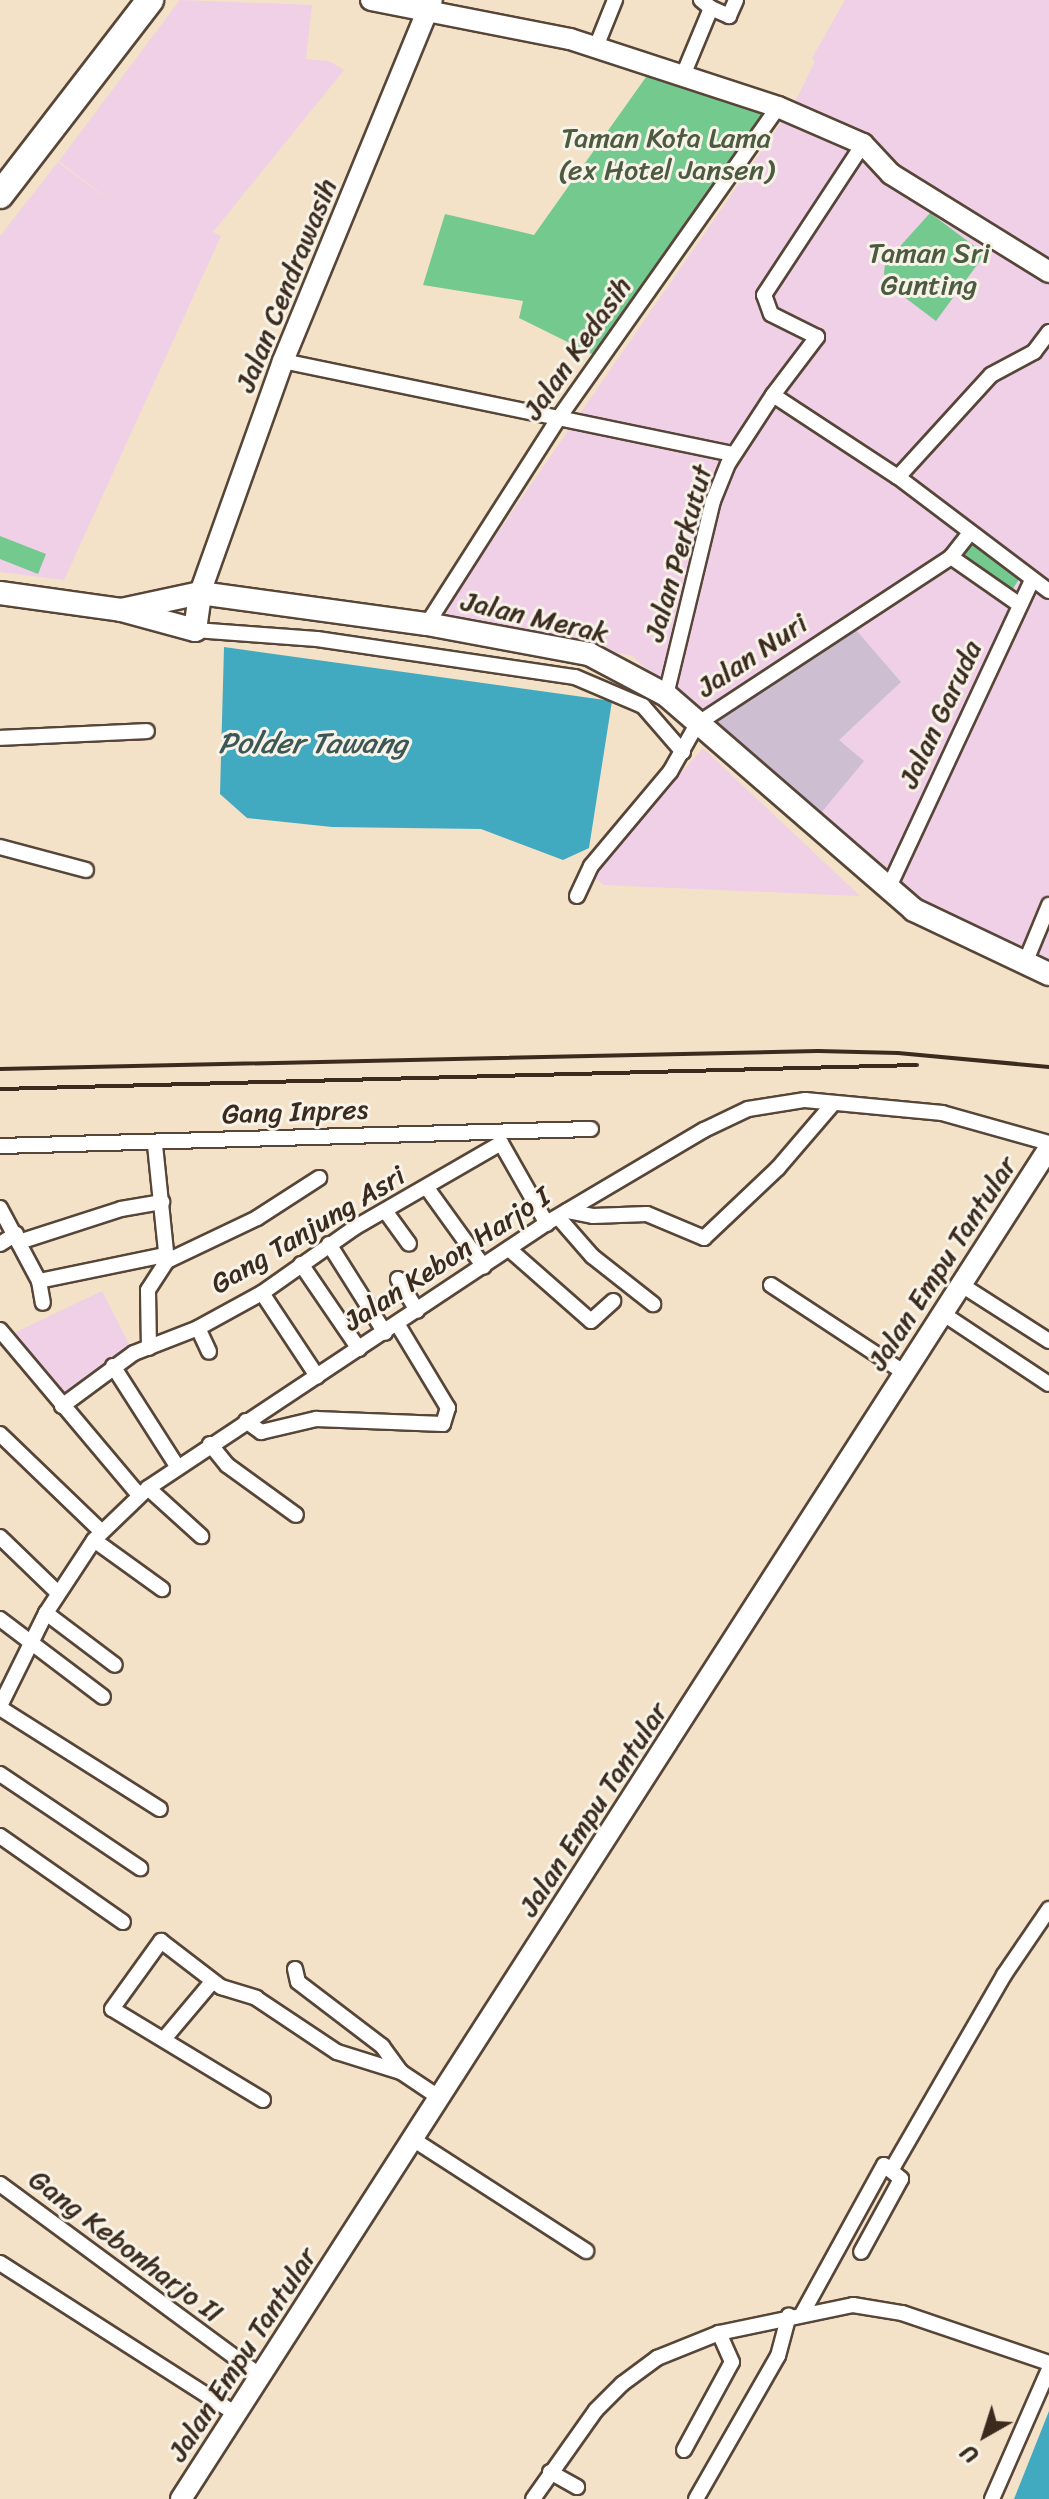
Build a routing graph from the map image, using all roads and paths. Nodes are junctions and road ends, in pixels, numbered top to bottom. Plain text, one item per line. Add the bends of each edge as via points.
1 (150, 0) edge
2 (371, 0) edge
3 (615, 0) edge
4 (736, 0) edge
5 (701, 3) edge
6 (430, 5) edge
7 (596, 47) junction
8 (684, 73) junction
9 (778, 107) junction
10 (863, 144) junction
11 (0, 195) edge
12 (1049, 272) edge
13 (1049, 332) edge
14 (283, 361) junction
15 (773, 395) junction
16 (558, 419) junction
17 (734, 454) junction
18 (898, 477) junction
19 (968, 535) junction
20 (951, 557) junction
21 (1032, 580) junction
22 (1049, 591) edge
23 (0, 593) edge
24 (1020, 605) junction
25 (121, 610) junction
26 (198, 613) junction
27 (427, 624) junction
28 (666, 695) junction
29 (697, 724) junction
30 (147, 731) dead end
31 (0, 738) edge
32 (683, 752) junction
33 (0, 847) edge
34 (86, 870) dead end
35 (888, 889) junction
36 (577, 896) dead end
37 (1049, 905) edge
38 (1025, 963) junction
39 (1049, 974) edge
40 (832, 1105) junction
41 (591, 1129) dead end
42 (500, 1138) junction
43 (155, 1145) junction
44 (0, 1146) edge
45 (1049, 1146) edge
46 (319, 1178) dead end
47 (427, 1188) junction
48 (162, 1202) junction
49 (0, 1208) edge
50 (386, 1212) junction
51 (557, 1217) junction
52 (18, 1238) junction
53 (0, 1244) edge
54 (329, 1244) junction
55 (409, 1244) dead end
56 (509, 1249) junction
57 (166, 1258) junction
58 (301, 1264) junction
59 (484, 1267) junction
60 (398, 1279) dead end
61 (39, 1281) junction
62 (960, 1284) junction
63 (771, 1285) dead end
64 (262, 1293) junction
65 (613, 1301) dead end
66 (43, 1303) dead end
67 (653, 1304) dead end
68 (417, 1311) junction
69 (942, 1313) junction
70 (398, 1325) junction
71 (198, 1328) junction
72 (0, 1330) edge
73 (385, 1333) junction
74 (1049, 1341) edge
75 (149, 1348) junction
76 (359, 1349) junction
77 (209, 1352) dead end
78 (113, 1366) junction
79 (905, 1373) junction
80 (317, 1376) junction
81 (1049, 1384) edge
82 (62, 1406) junction
83 (246, 1421) junction
84 (0, 1434) edge
85 (210, 1444) junction
86 (177, 1466) junction
87 (144, 1492) junction
88 (296, 1515) dead end
89 (98, 1536) junction
90 (201, 1536) dead end
91 (0, 1537) edge
92 (162, 1589) dead end
93 (58, 1593) junction
94 (46, 1613) junction
95 (0, 1619) edge
96 (30, 1646) junction
97 (115, 1665) dead end
98 (103, 1697) dead end
99 (1, 1700) edge
100 (0, 1774) edge
101 (160, 1809) dead end
102 (0, 1836) edge
103 (140, 1868) dead end
104 (1049, 1909) edge
105 (123, 1922) dead end
106 (295, 1969) dead end
107 (212, 1982) junction
108 (164, 2039) junction
109 (401, 2072) junction
110 (440, 2098) junction
111 (263, 2100) dead end
112 (414, 2140) junction
113 (892, 2169) junction
114 (0, 2184) edge
115 (586, 2251) dead end
116 (861, 2252) dead end
117 (0, 2263) edge
118 (795, 2314) junction
119 (719, 2333) junction
120 (1049, 2363) edge
121 (1049, 2369) edge
122 (260, 2376) junction
123 (236, 2414) junction
124 (684, 2450) dead end
125 (550, 2472) junction
126 (577, 2487) dead end
127 (181, 2499) edge
128 (533, 2499) edge
129 (696, 2499) edge
130 (992, 2499) edge

1 - 11 highway
2 - 6 street
3 - 7 street
4 - 5 street via 729,16
5 - 8 street
6 - 7 street
6 - 14 street, Jalan Cendrawasih
7 - 8 street
8 - 9 street
9 - 10 street
9 - 16 street, Jalan Kedasih
10 - 12 street via 891,174
10 - 15 street, Jalan Perkutut via 764,295 771,314 817,337
13 - 18 street via 1034,352 991,375
14 - 16 street
14 - 26 street, Jalan Cendrawasih
15 - 17 street, Jalan Perkutut
15 - 18 street
16 - 17 street
16 - 27 street, Jalan Kedasih
17 - 28 street, Jalan Perkutut via 713,501
18 - 19 street
19 - 20 street, Jalan Nuri
19 - 21 street
20 - 24 street
20 - 29 street, Jalan Nuri
21 - 22 street
21 - 24 street, Jalan Garuda
23 - 25 main road
24 - 35 street, Jalan Garuda
25 - 26 main road
25 - 26 main road via 158,603
26 - 27 main road, Jalan Merak
26 - 32 street via 226,629 575,677 643,706
27 - 28 main road, Jalan Merak via 589,654
28 - 29 main road, Jalan Merak
29 - 32 street, Jalan Nuri
29 - 35 main road, Jalan Merak
30 - 31 street
32 - 36 street, Jalan Nuri via 591,866
33 - 34 street
35 - 38 main road, Jalan Merak via 914,910
37 - 38 street
38 - 39 main road, Jalan Merak
40 - 45 street, Jalan Kebon Harjo I via 942,1113
40 - 51 street, Jalan Kebon Harjo I via 782,1101 748,1109
40 - 51 street via 778,1168 701,1238 647,1214
41 - 42 street, Gang Inpres
42 - 43 street, Gang Inpres via 257,1136
42 - 47 street, Gang Tanjung Asri
42 - 51 street
43 - 44 street, Gang Inpres
43 - 48 street
45 - 62 street, Jalan Empu Tantular
46 - 57 street via 257,1218
47 - 50 street, Gang Tanjung Asri
47 - 59 street
48 - 52 street
48 - 57 street
49 - 52 street
50 - 54 street, Gang Tanjung Asri
50 - 55 street
51 - 56 street, Jalan Kebon Harjo I
51 - 67 street via 592,1256
52 - 53 street
52 - 61 street
54 - 58 street, Gang Tanjung Asri
54 - 73 street
56 - 59 street, Jalan Kebon Harjo I
56 - 65 street via 593,1322
57 - 61 street
57 - 75 street via 148,1290
58 - 64 street, Gang Tanjung Asri
58 - 76 street
59 - 68 street, Jalan Kebon Harjo I
60 - 68 street
61 - 66 street
62 - 69 street, Jalan Empu Tantular
62 - 74 street
63 - 79 street
64 - 71 street, Gang Tanjung Asri
64 - 80 street
68 - 70 street, Jalan Kebon Harjo I
69 - 79 street, Jalan Empu Tantular
69 - 81 street
70 - 73 street, Jalan Kebon Harjo I
70 - 83 street via 448,1408 443,1424 316,1419 261,1432
71 - 75 street, Gang Tanjung Asri
71 - 77 street
72 - 82 street
73 - 76 street, Jalan Kebon Harjo I
75 - 78 street, Gang Tanjung Asri
76 - 80 street, Jalan Kebon Harjo I
78 - 82 street, Gang Tanjung Asri
78 - 86 street
79 - 110 street, Jalan Empu Tantular
80 - 83 street, Jalan Kebon Harjo I
82 - 87 street
83 - 85 street, Jalan Kebon Harjo I
84 - 89 street
85 - 86 street, Jalan Kebon Harjo I
85 - 88 street via 227,1465
86 - 87 street, Jalan Kebon Harjo I
87 - 89 street, Jalan Kebon Harjo I
87 - 90 street
89 - 92 street
89 - 93 street, Jalan Kebon Harjo I
91 - 93 street
93 - 94 street, Jalan Kebon Harjo I
94 - 96 street, Jalan Kebon Harjo I
94 - 97 street
95 - 96 street
96 - 98 street
96 - 99 street, Jalan Kebon Harjo I
99 - 101 street
100 - 103 street
102 - 105 street
104 - 113 street via 1004,1975
106 - 109 street via 296,1980 382,2046
107 - 108 street
107 - 108 street via 161,1941 111,2006
107 - 109 street via 256,1998 337,2052
108 - 111 street
109 - 110 street
110 - 112 street, Jalan Empu Tantular
112 - 115 street
112 - 122 street, Jalan Empu Tantular
113 - 116 street via 900,2180
113 - 118 street via 880,2166
114 - 122 street, Gang Kebonharjo II
117 - 123 street
118 - 119 street
118 - 120 street via 853,2305 902,2313
118 - 129 street via 778,2356
119 - 124 street via 732,2362
119 - 125 street via 657,2358 622,2384
121 - 130 street
122 - 123 street, Jalan Empu Tantular
123 - 127 street, Jalan Empu Tantular
125 - 126 street
125 - 128 street

